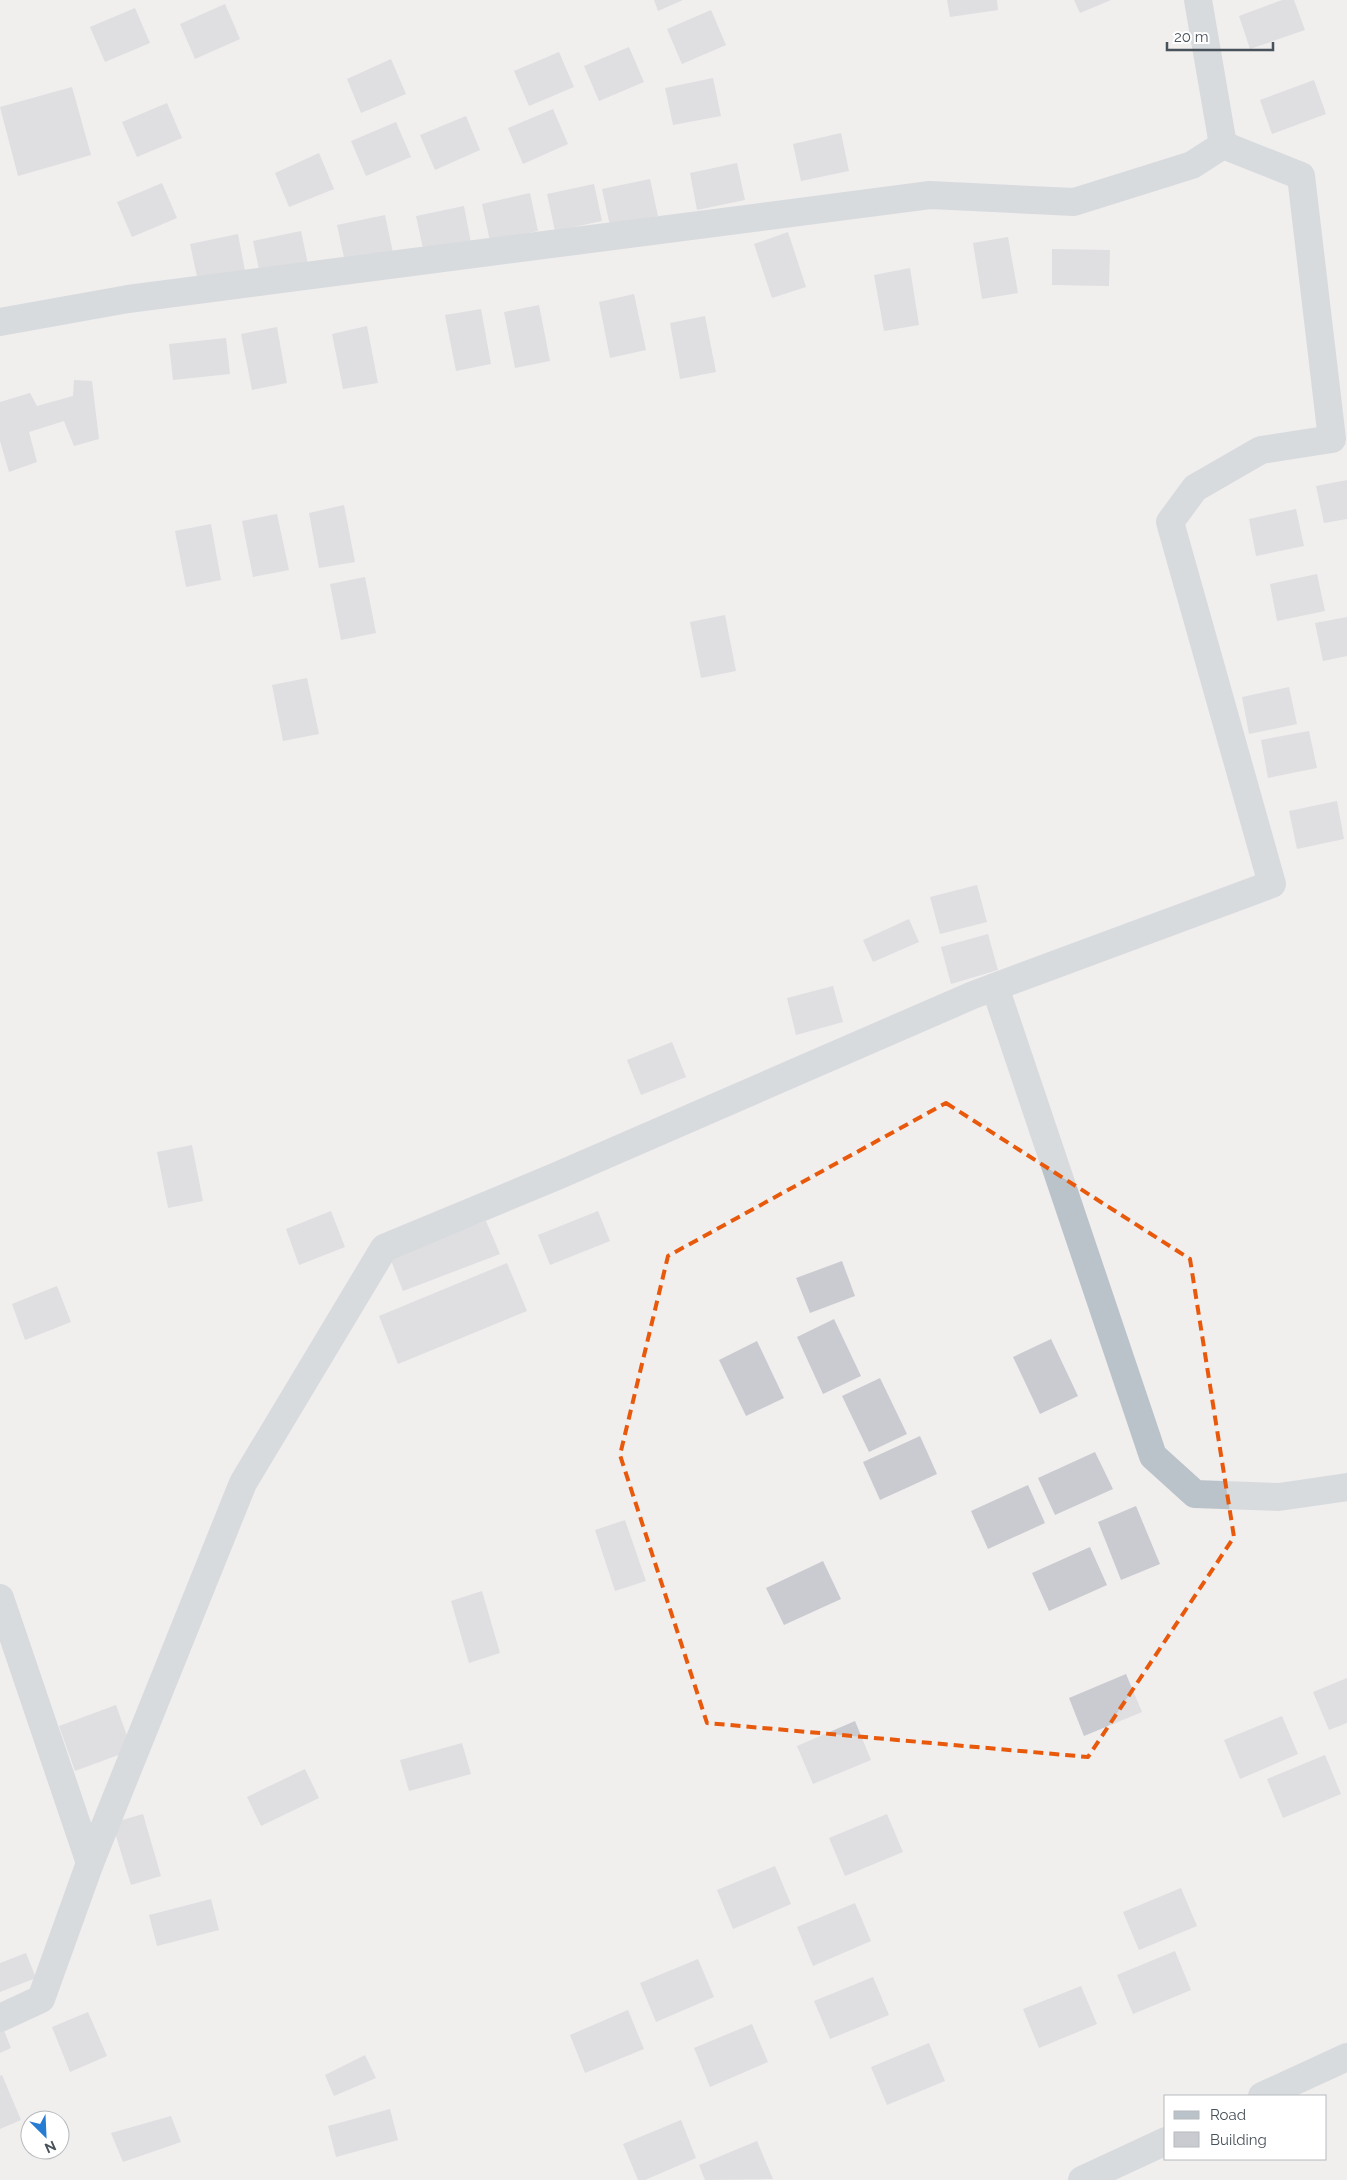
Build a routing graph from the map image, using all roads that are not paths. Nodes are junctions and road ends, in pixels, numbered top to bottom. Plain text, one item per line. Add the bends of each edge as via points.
1 (1198, 0) edge
2 (1222, 145) junction
3 (0, 322) edge
4 (995, 987) junction
5 (1347, 1487) edge
6 (0, 1598) edge
7 (90, 1863) junction
8 (0, 2018) edge
9 (1347, 2056) edge
10 (1264, 2095) edge
11 (1164, 2142) edge
12 (1082, 2180) edge

1 - 2 street
2 - 3 street via 1192,164 1074,202 930,195 128,299
2 - 4 street via 1301,176 1332,439 1261,450 1195,488 1170,522 1272,884
4 - 5 street via 1153,1456 1195,1494 1279,1497
4 - 7 street via 384,1248 244,1483
6 - 7 street
7 - 8 street via 41,1999
9 - 10 street
11 - 12 street

